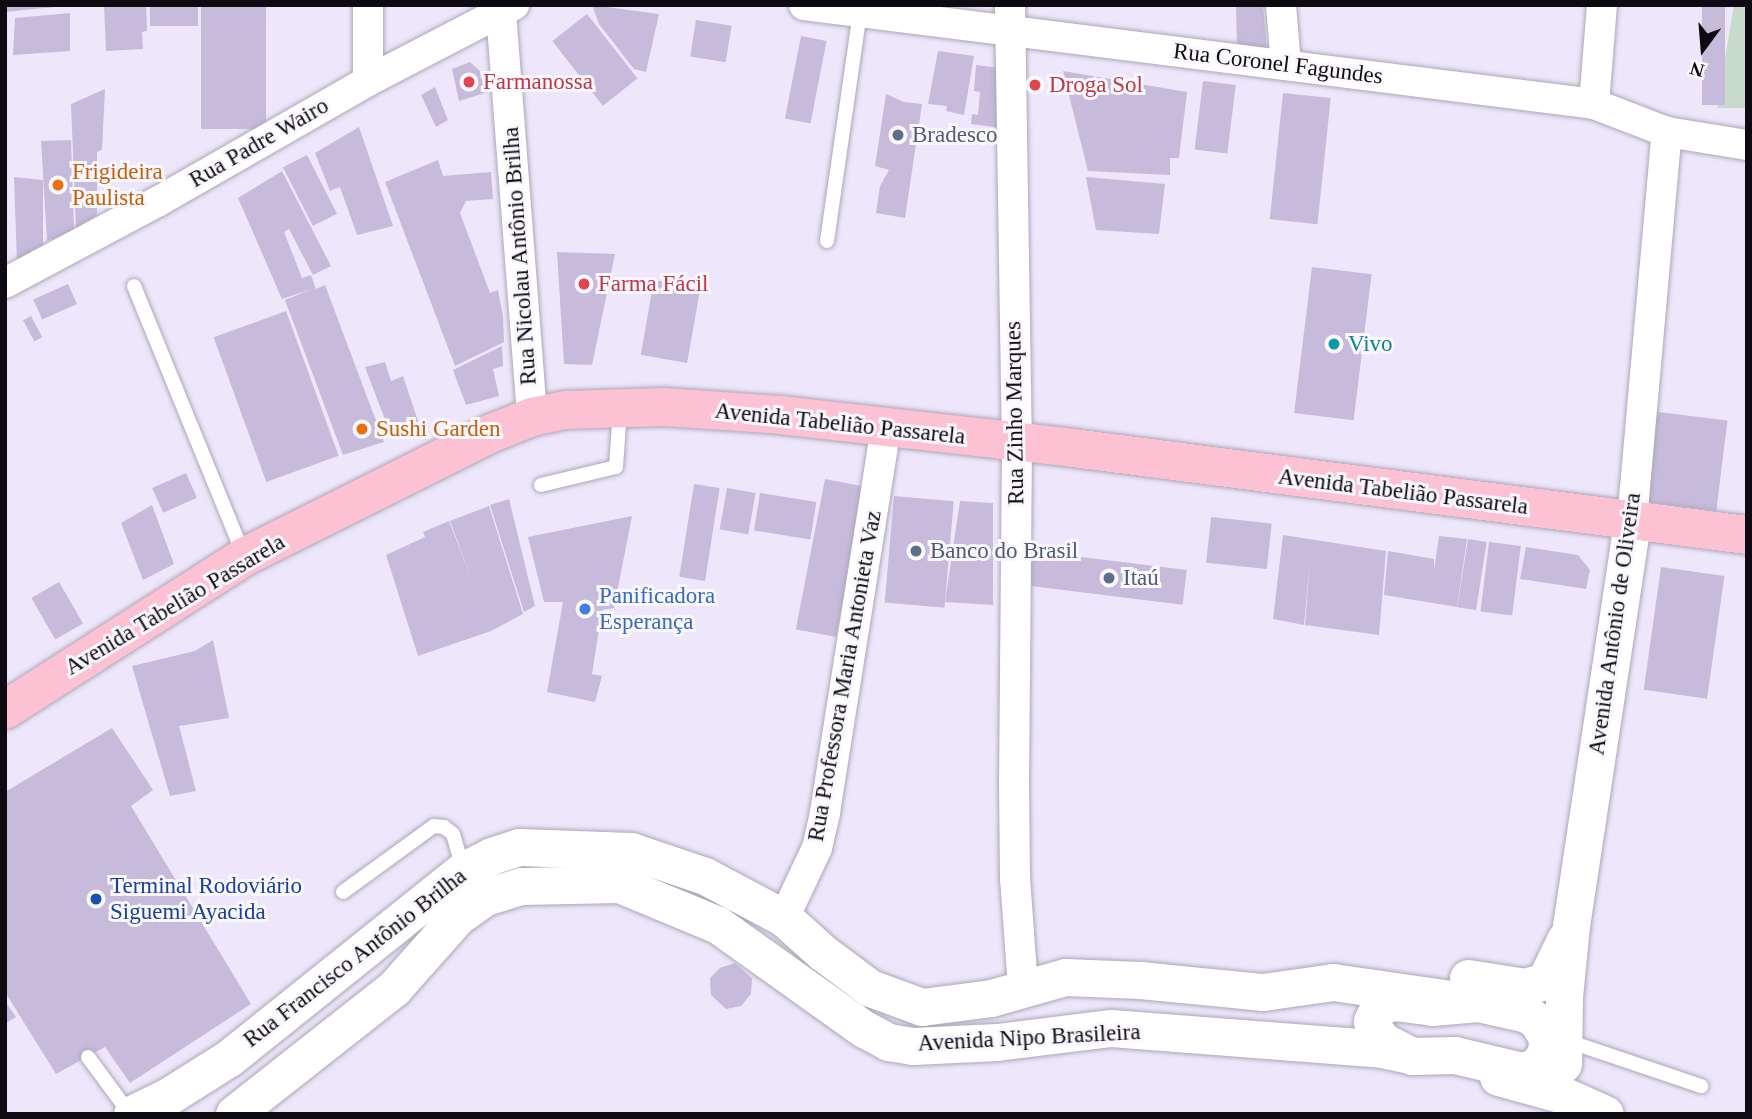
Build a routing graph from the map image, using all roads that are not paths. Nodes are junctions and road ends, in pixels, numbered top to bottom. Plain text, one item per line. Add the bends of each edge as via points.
1 (368, 5) edge
2 (804, 5) edge
3 (1281, 5) edge
4 (1602, 5) edge
5 (508, 8) edge
6 (860, 12) junction
7 (1010, 18) edge
8 (1286, 65) junction
9 (368, 81) junction
10 (1594, 104) junction
11 (1667, 132) junction
12 (1747, 145) edge
13 (827, 241) dead end
14 (5, 283) edge
15 (134, 286) dead end
16 (620, 407) junction
17 (532, 417) junction
18 (886, 428) junction
19 (1017, 444) junction
20 (541, 485) dead end
21 (1632, 521) junction
22 (1747, 535) edge
23 (244, 557) junction
24 (5, 710) edge
25 (464, 870) junction
26 (343, 892) dead end
27 (784, 918) junction
28 (1571, 926) junction
29 (1333, 982) junction
30 (1023, 988) junction
31 (1478, 1003) junction
32 (1563, 1039) junction
33 (1412, 1056) junction
34 (88, 1057) dead end
35 (1701, 1086) dead end
36 (1558, 1104) edge
37 (131, 1114) edge
38 (234, 1114) edge
39 (1605, 1114) edge

1 - 9 street
2 - 6 street, Rua Coronel Fagundes
3 - 8 street
4 - 10 street
5 - 9 street, Rua Padre Wairo
5 - 17 street, Rua Nicolau Antônio Brilha
6 - 7 street, Rua Coronel Fagundes
6 - 13 lane
7 - 8 street, Rua Coronel Fagundes
7 - 19 street, Rua Zinho Marques
8 - 10 street, Rua Coronel Fagundes
9 - 14 street, Rua Padre Wairo
10 - 11 street, Rua Coronel Fagundes
11 - 12 street, Rua Coronel Fagundes
11 - 21 street, Avenida Antônio de Oliveira
15 - 23 lane
16 - 17 main road, Avenida Tabelião Passarela
16 - 18 main road, Avenida Tabelião Passarela via 780,415
16 - 20 lane via 616,467
17 - 23 main road, Avenida Tabelião Passarela
18 - 19 main road, Avenida Tabelião Passarela
18 - 27 street, Rua Professora Maria Antonieta Vaz via 825,812 817,848
19 - 21 main road, Avenida Tabelião Passarela
19 - 30 street, Rua Zinho Marques via 1015,878
21 - 22 main road, Avenida Tabelião Passarela
21 - 28 street, Avenida Antônio de Oliveira
23 - 24 main road, Avenida Tabelião Passarela
25 - 26 lane via 453,834 434,826
25 - 27 street, Rua Francisco Antônio Brilha via 519,848 631,851 705,876
25 - 37 street, Rua Francisco Antônio Brilha via 229,1058
27 - 30 street, Rua Francisco Antônio Brilha via 870,988 904,1002 922,1007 953,1005
28 - 29 street via 1545,981 1525,987 1404,970
28 - 32 street, Avenida Antônio de Oliveira
29 - 30 street, Rua Francisco Antônio Brilha via 1264,992 1066,977
29 - 31 street, Rua Francisco Antônio Brilha
31 - 33 street via 1432,1007 1394,1002 1379,1006 1372,1020 1374,1030 1383,1041
31 - 33 street, Rua Francisco Antônio Brilha via 1527,1014 1537,1021 1547,1037 1546,1054 1535,1067 1521,1071 1455,1055
32 - 35 lane
32 - 36 street, Avenida Antônio de Oliveira
33 - 36 street, Avenida Nipo Brasileira
33 - 38 street, Avenida Nipo Brasileira via 1381,1049 1111,1028 997,1042 912,1046 888,1042 718,925 619,884 521,886 485,897 458,916 394,988
34 - 37 lane
36 - 39 street, Avenida Nipo Brasileira

